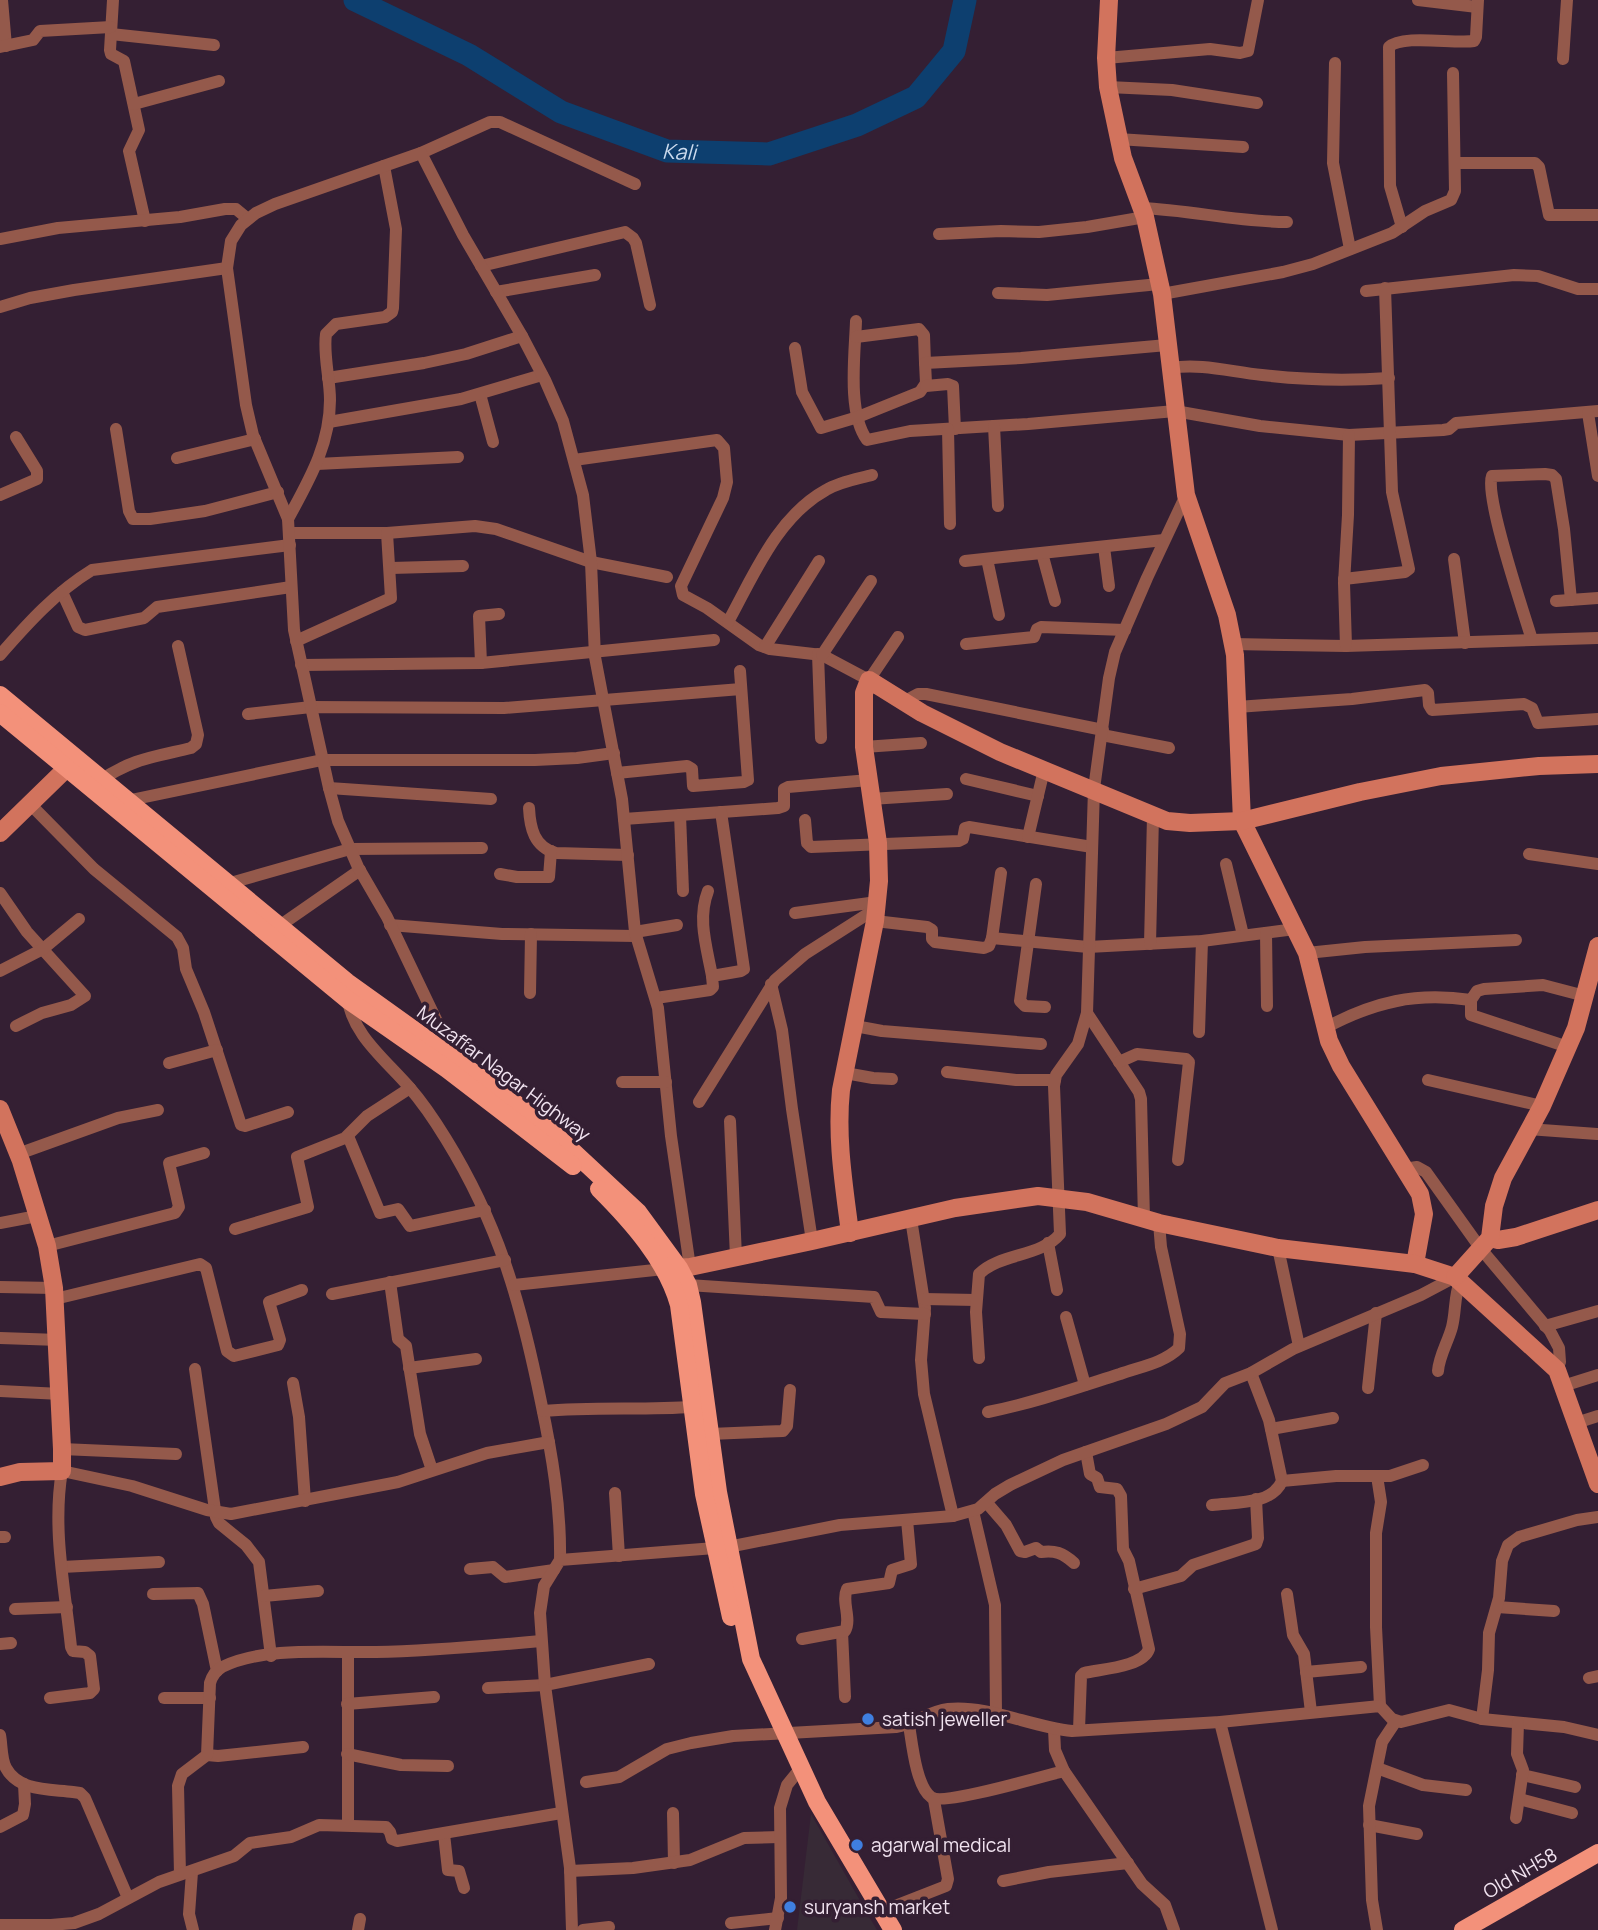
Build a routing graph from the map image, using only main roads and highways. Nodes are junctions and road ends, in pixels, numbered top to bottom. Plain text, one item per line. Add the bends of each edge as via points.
1 (0, 695) edge
2 (0, 713) edge
3 (71, 765) junction
4 (95, 785) junction
5 (680, 1272) junction
6 (721, 1548) junction
7 (796, 1774) junction
8 (1598, 1853) edge
9 (1598, 1866) edge
10 (882, 1930) edge
11 (893, 1930) edge
12 (1464, 1930) edge
13 (1488, 1930) edge

1 - 3 main road, Muzaffar Nagar Highway
2 - 3 main road, Muzaffar Nagar Highway
3 - 4 main road, Muzaffar Nagar Highway
4 - 5 main road, Muzaffar Nagar Highway via 348,1000 573,1166
4 - 5 main road, Muzaffar Nagar Highway via 125,801 346,982 550,1130 638,1212
5 - 6 main road, Muzaffar Nagar Highway via 692,1302
5 - 6 main road, Muzaffar Nagar Highway via 675,1290
6 - 7 main road, Muzaffar Nagar Highway via 751,1659
7 - 10 main road, Muzaffar Nagar Highway via 820,1829
7 - 11 main road, Muzaffar Nagar Highway
8 - 12 main road, Old NH58
9 - 13 main road, Old NH58

